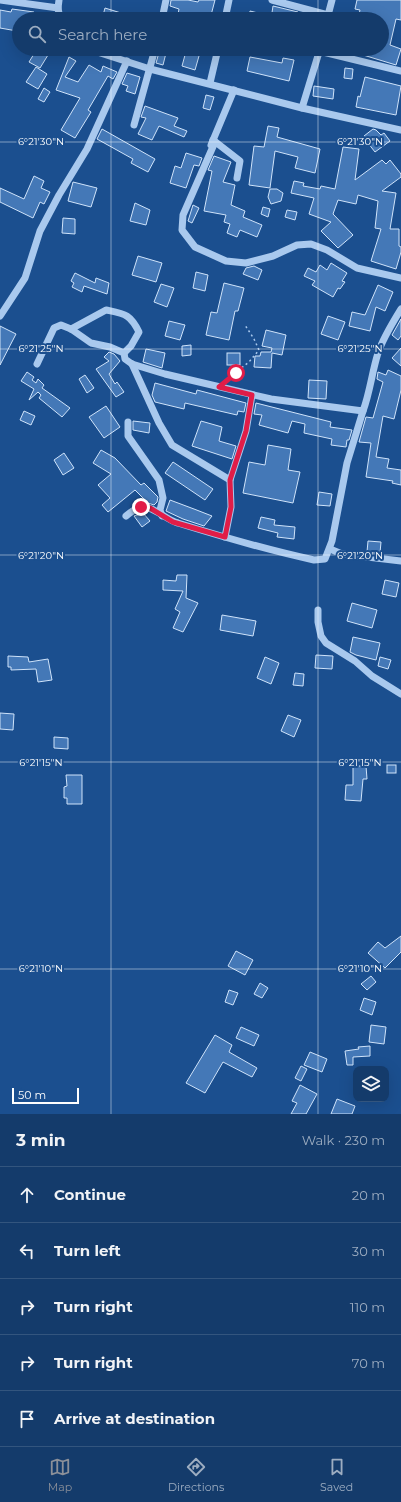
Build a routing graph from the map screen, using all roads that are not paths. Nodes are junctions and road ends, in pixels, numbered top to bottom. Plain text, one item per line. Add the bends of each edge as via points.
1 (0, 0) edge
2 (59, 0) edge
3 (166, 0) edge
4 (229, 0) edge
5 (272, 0) edge
6 (332, 0) edge
7 (58, 8) junction
8 (59, 12) edge
9 (163, 12) edge
10 (226, 12) edge
11 (312, 12) edge
12 (329, 12) edge
13 (111, 56) edge
14 (153, 56) edge
15 (216, 56) edge
16 (317, 56) edge
17 (342, 56) edge
18 (127, 61) junction
19 (150, 69) junction
20 (401, 71) edge
21 (210, 83) junction
22 (234, 90) junction
23 (302, 108) junction
24 (134, 125) dead end
25 (401, 130) edge
26 (214, 141) junction
27 (207, 152) dead end
28 (237, 178) dead end
29 (401, 278) edge
30 (401, 309) edge
31 (0, 316) edge
32 (71, 329) junction
33 (124, 353) junction
34 (37, 364) dead end
35 (132, 364) junction
36 (252, 395) junction
37 (363, 411) junction
38 (128, 422) dead end
39 (230, 480) junction
40 (126, 516) dead end
41 (162, 516) junction
42 (225, 537) junction
43 (330, 549) junction
44 (401, 561) edge
45 (318, 610) dead end
46 (401, 694) edge

1 - 7 street
2 - 7 street
3 - 9 street
4 - 10 street
5 - 11 street
6 - 12 street
7 - 8 street
13 - 18 street
14 - 19 street
15 - 21 street
16 - 23 street
17 - 20 street
18 - 19 street
18 - 31 street via 87,148 40,231 25,278
19 - 21 street
19 - 24 street
21 - 22 street
22 - 23 street
22 - 26 street
23 - 25 street
26 - 27 street
26 - 28 street via 240,161
26 - 29 street via 183,215 182,230 195,247 226,261 246,263 273,256 297,245 311,244 327,250 357,268
30 - 37 street via 379,352
32 - 33 street via 91,344 110,347
32 - 33 street via 106,310 128,315 139,332
32 - 34 street via 61,325 54,328
33 - 35 street via 125,359
35 - 36 street
35 - 39 street via 172,445
36 - 37 street
36 - 39 street via 246,431
37 - 43 street via 347,463
38 - 41 street via 128,436 159,480 163,498 160,510
39 - 42 street via 231,507
40 - 41 street via 141,507 150,508
41 - 42 street via 173,522
42 - 43 street via 314,560 325,559
43 - 44 street via 348,555
45 - 46 street via 321,636 326,643

